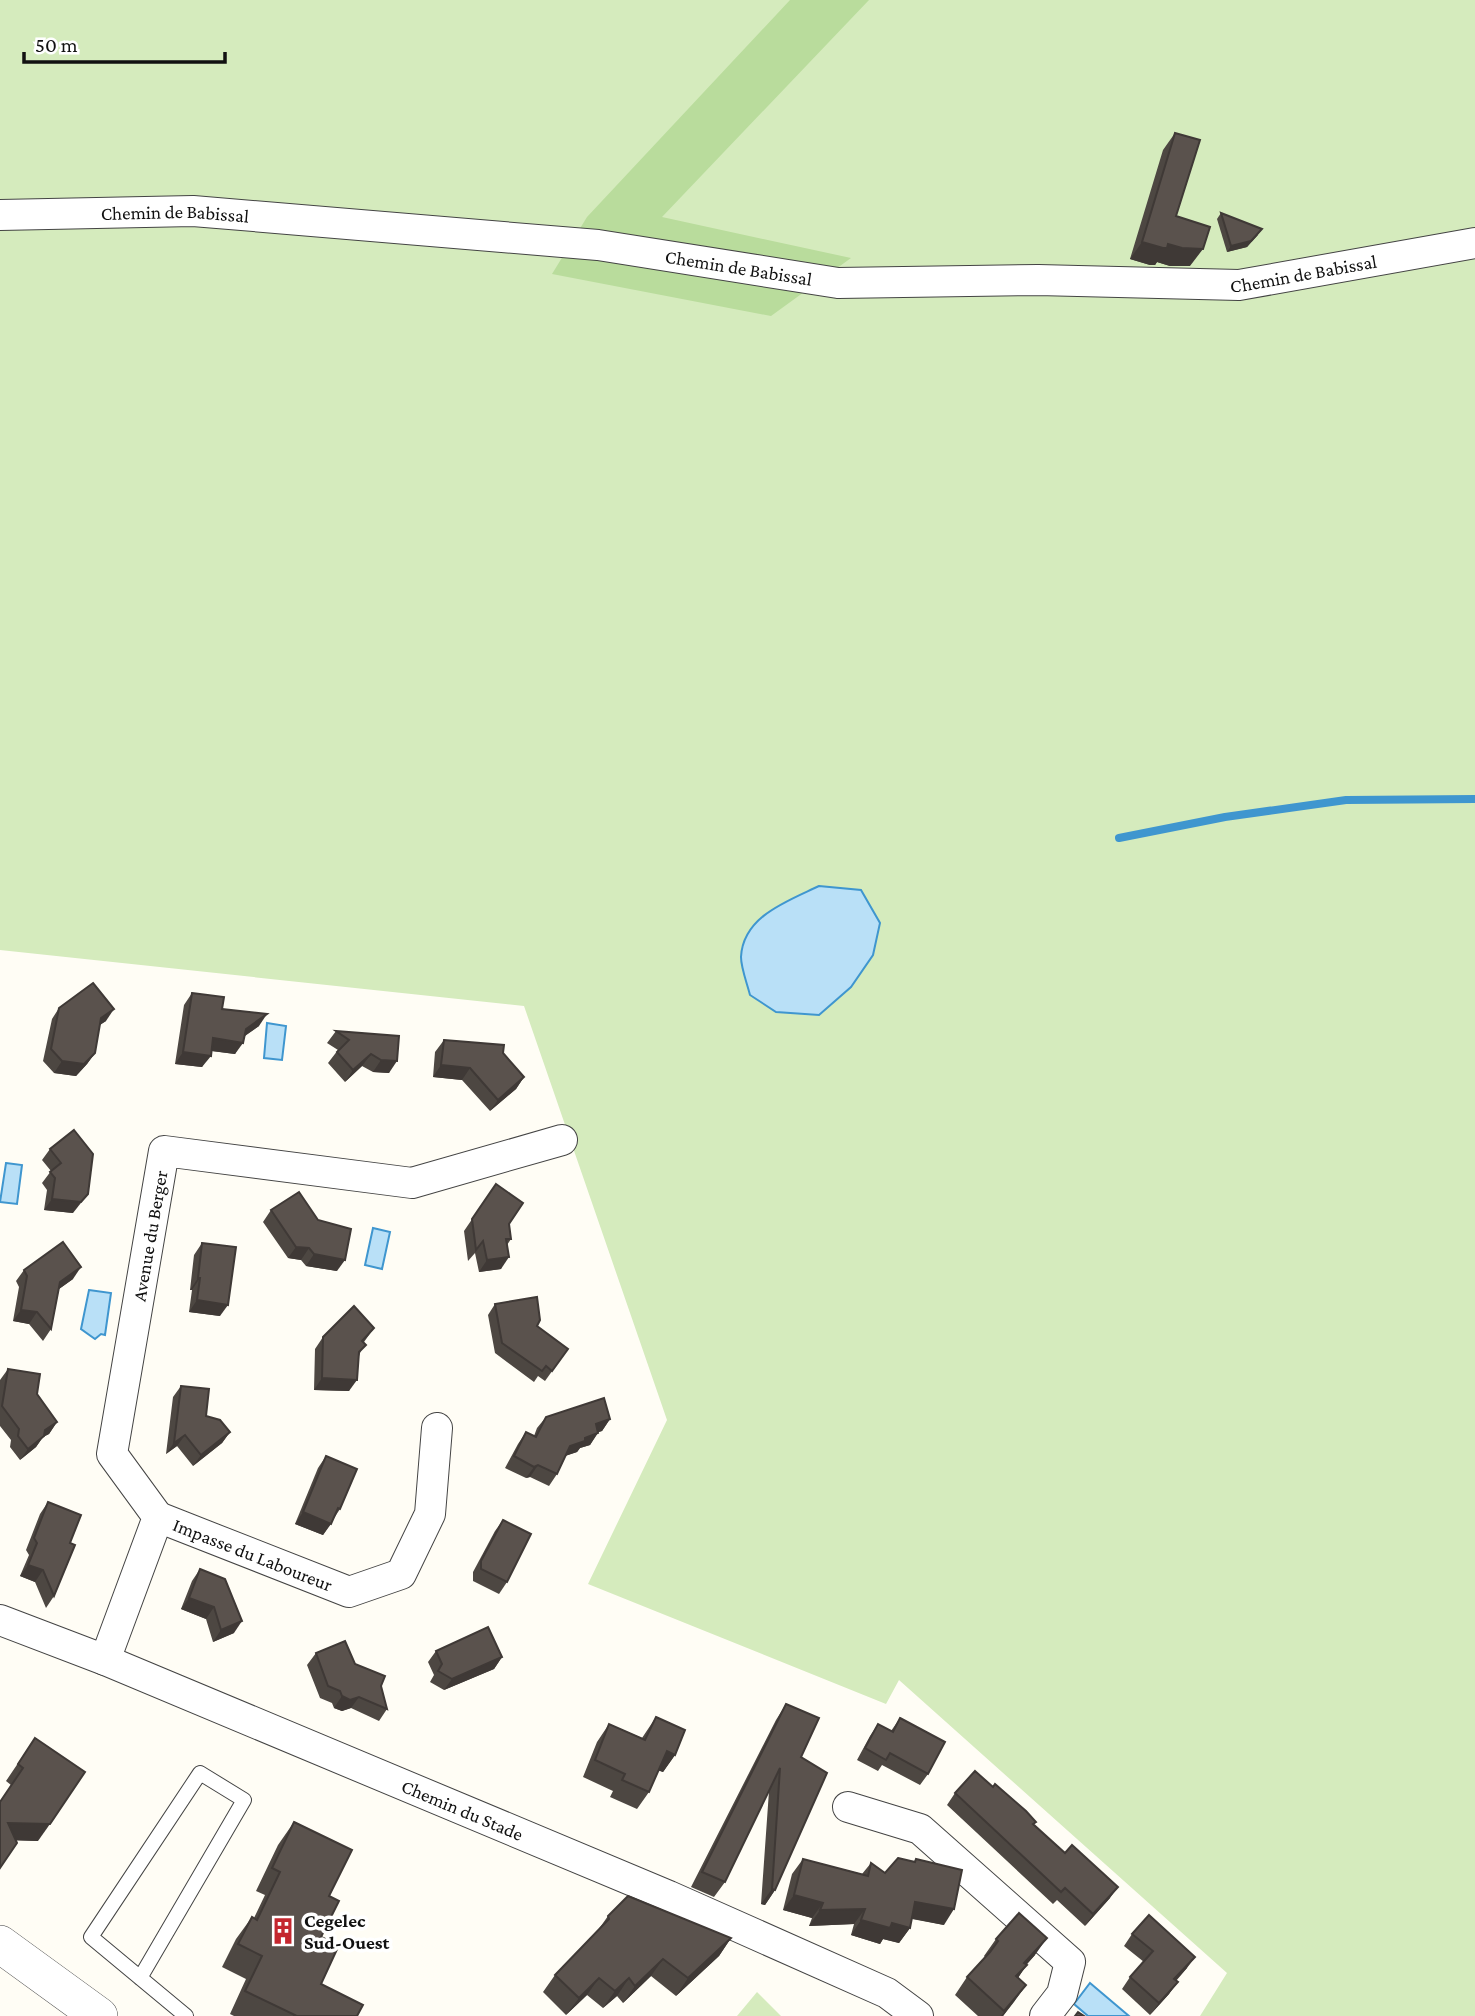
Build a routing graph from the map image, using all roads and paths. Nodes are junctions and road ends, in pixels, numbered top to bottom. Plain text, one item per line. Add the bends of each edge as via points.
1 (0, 215) edge
2 (1475, 243) edge
3 (562, 1140) dead end
4 (437, 1428) dead end
5 (158, 1517) junction
6 (0, 1620) edge
7 (105, 1660) junction
8 (848, 1808) dead end
9 (0, 1944) edge
10 (140, 1978) junction
11 (99, 2016) edge
12 (186, 2016) edge
13 (918, 2016) edge
14 (1045, 2016) edge

1 - 2 street, Chemin de Babissal via 235,214 598,244 838,283 1038,280 1239,285
3 - 5 street, Avenue du Berger via 412,1183 164,1151 112,1454
4 - 5 street, Impasse du Laboureur via 430,1514 401,1574 349,1592
5 - 7 street
6 - 7 street, Chemin du Stade
7 - 13 street, Chemin du Stade via 693,1906 887,1993
8 - 14 street via 920,1829 1070,1962 1062,1994
9 - 11 street
10 - 10 lane via 91,1937 200,1773 244,1800
10 - 12 lane

